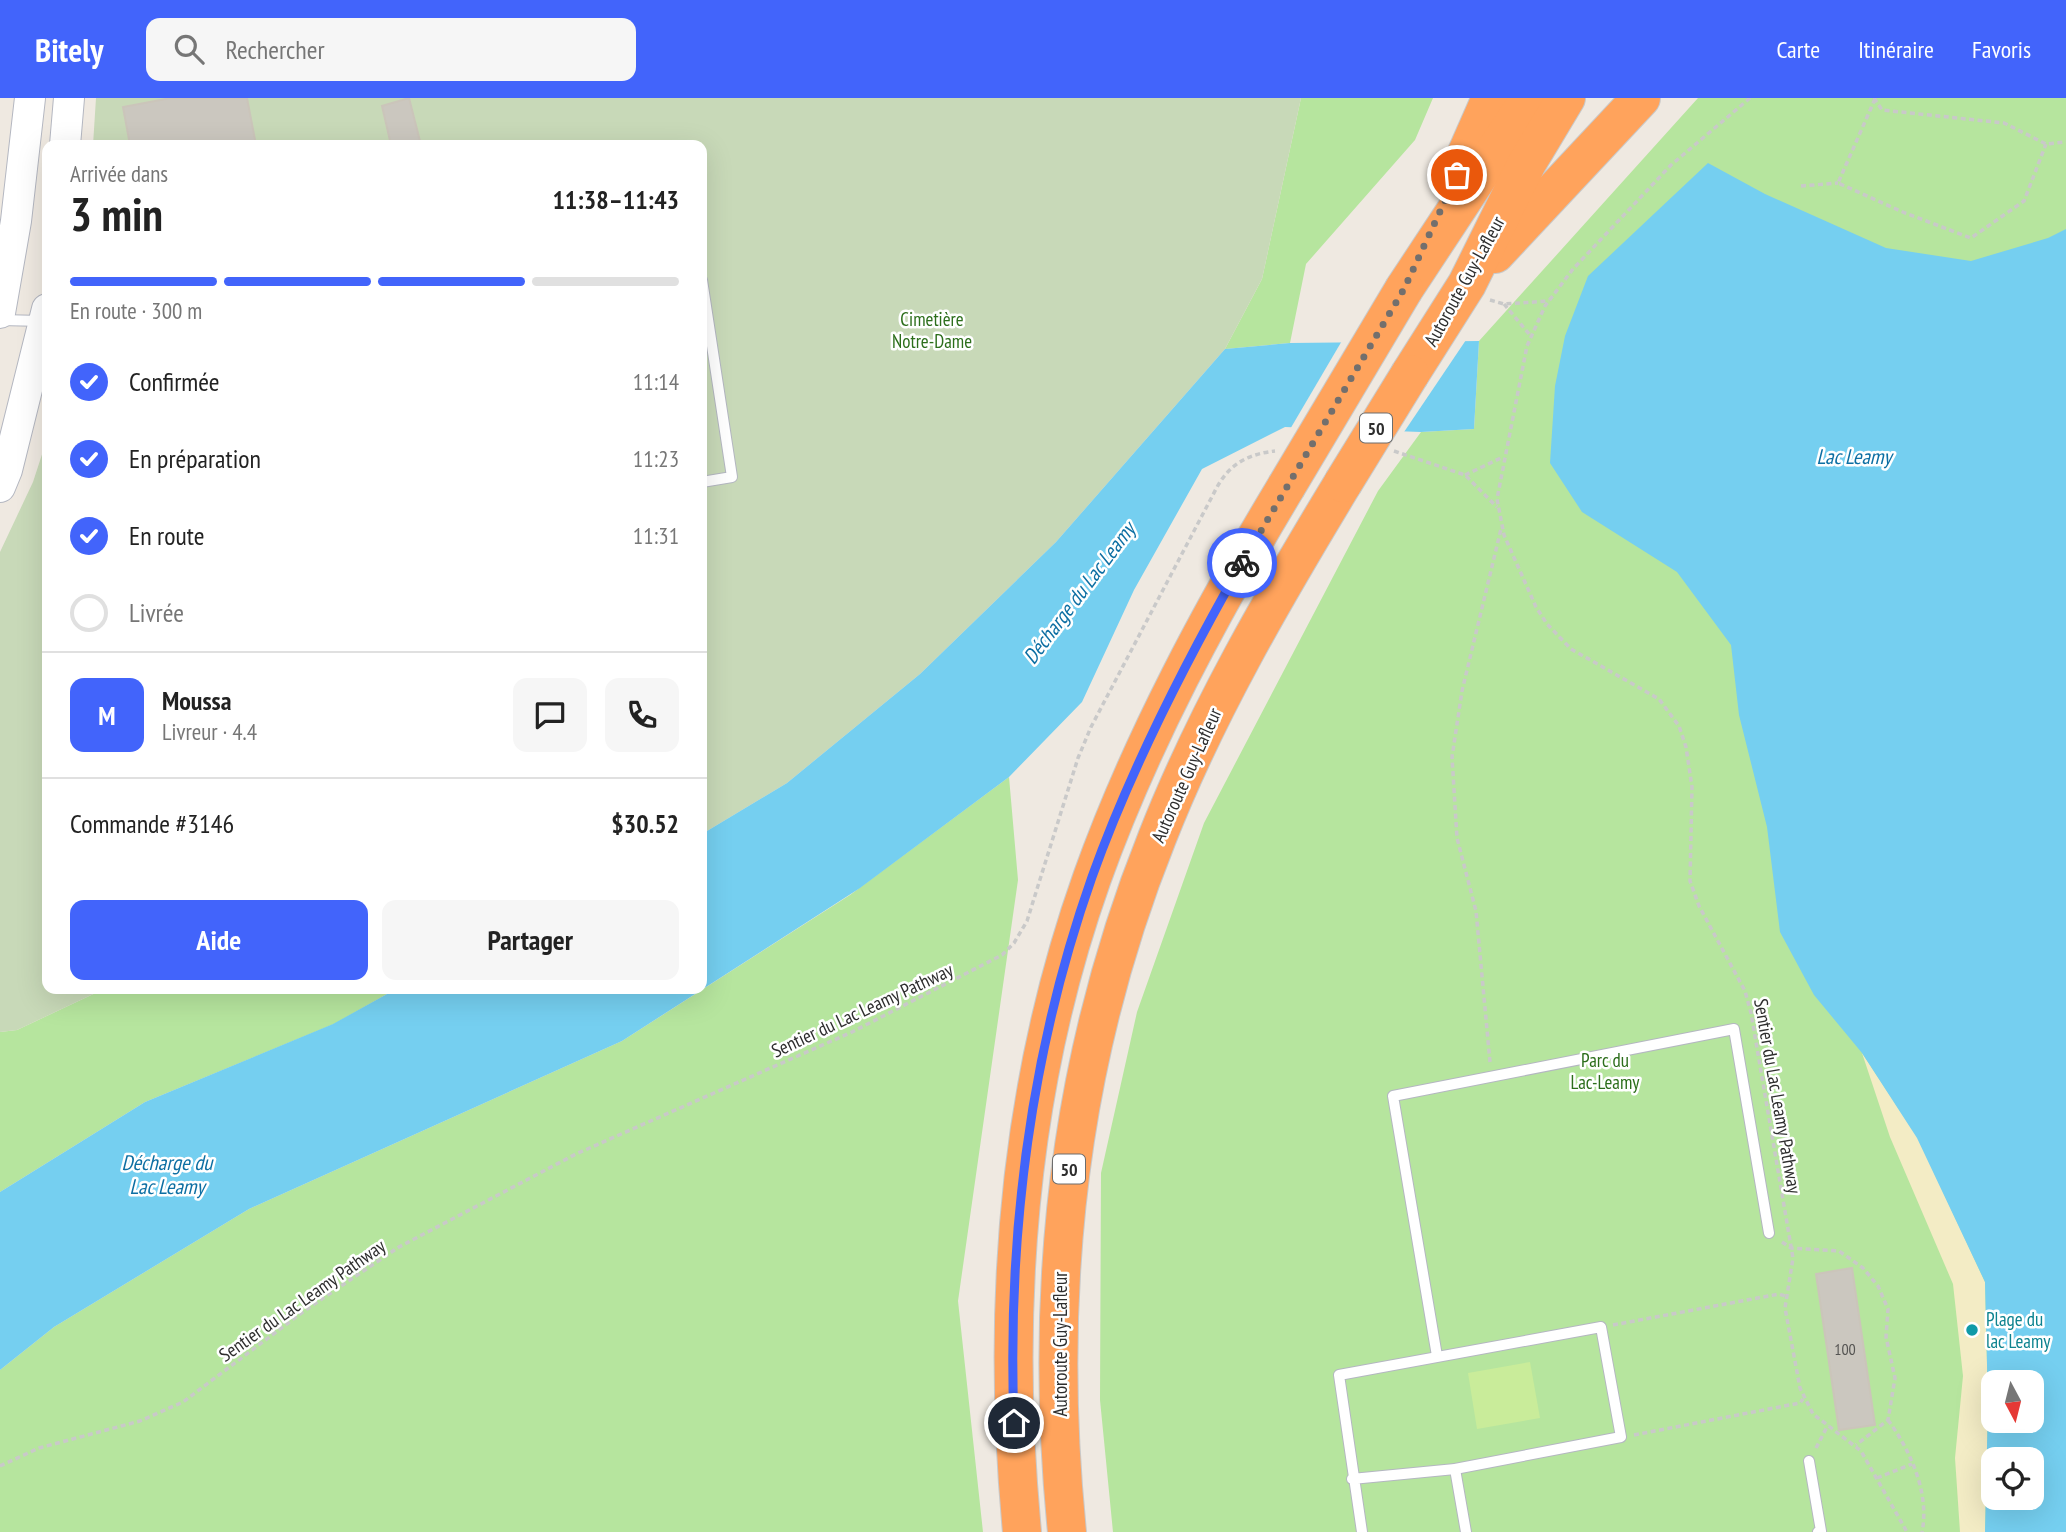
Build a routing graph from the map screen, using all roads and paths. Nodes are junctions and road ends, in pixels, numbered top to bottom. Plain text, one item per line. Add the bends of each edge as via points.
1 (30, 98) edge
2 (69, 98) edge
3 (1491, 98) edge
4 (1530, 98) edge
5 (1566, 98) edge
6 (1641, 98) edge
7 (1750, 98) edge
8 (1875, 98) edge
9 (65, 140) edge
10 (2066, 142) edge
11 (2046, 144) junction
12 (1838, 183) junction
13 (1801, 186) dead end
14 (1404, 289) junction
15 (1478, 292) junction
16 (1549, 301) junction
17 (1504, 304) junction
18 (0, 313) edge
19 (707, 313) edge
20 (42, 315) edge
21 (0, 320) edge
22 (42, 331) edge
23 (1530, 336) junction
24 (1287, 449) dead end
25 (1387, 449) dead end
26 (1503, 457) junction
27 (1465, 475) junction
28 (707, 481) edge
29 (0, 487) edge
30 (1497, 508) junction
31 (1501, 527) junction
32 (1492, 1076) junction
33 (1769, 1233) joint
34 (1791, 1248) junction
35 (1785, 1296) junction
36 (1601, 1327) junction
37 (1437, 1356) junction
38 (1804, 1398) junction
39 (1888, 1420) junction
40 (1828, 1425) junction
41 (1621, 1437) junction
42 (1856, 1445) junction
43 (1810, 1461) joint
44 (1912, 1464) junction
45 (0, 1466) edge
46 (1455, 1469) junction
47 (1877, 1478) junction
48 (1352, 1479) junction
49 (1022, 1532) edge
50 (1067, 1532) edge
51 (1362, 1532) edge
52 (1466, 1532) edge
53 (1818, 1532) edge
54 (1908, 1532) edge
55 (1923, 1532) edge

1 - 18 main road
2 - 9 main road
3 - 14 highway
4 - 14 highway, 50
5 - 15 highway, Autoroute Guy-Lafleur / 50 via 1528,163
6 - 15 highway
7 - 16 path, Sentier du Lac Leamy Pathway via 1671,165 1573,269
8 - 11 path via 1882,110 2004,123
8 - 12 path
10 - 11 path
11 - 12 path via 2024,201 1971,238
12 - 13 path
14 - 49 highway, 50, bridge via 1217,608 1126,792 1092,878 1052,1013 1026,1149 1014,1268 1013,1395
15 - 17 path
15 - 50 highway, Autoroute Guy-Lafleur / 50, bridge via 1343,483 1243,654 1191,759 1139,886 1095,1027 1069,1170 1058,1286 1058,1405
16 - 17 path
16 - 23 path, Sentier du Lac Leamy Pathway
17 - 23 path
19 - 28 lane via 732,477
20 - 21 lane
22 - 29 main road
23 - 26 path, Sentier du Lac Leamy Pathway
24 - 45 path, Sentier du Lac Leamy Pathway via 1253,455 1222,478 1091,727 1027,921 1002,955 852,1032 576,1154 399,1247 176,1406 117,1429 39,1448
25 - 27 path
26 - 27 path
26 - 30 path, Sentier du Lac Leamy Pathway
27 - 30 path
30 - 31 path, Sentier du Lac Leamy Pathway
31 - 32 path via 1462,691 1452,757 1457,838 1476,911
31 - 34 path, Sentier du Lac Leamy Pathway via 1536,607 1559,639 1659,699 1682,735 1692,787 1690,881 1747,998
32 - 33 lane via 1734,1029
32 - 37 lane via 1394,1096
33 - 34 path
34 - 35 path, Sentier du Lac Leamy Pathway via 1793,1264
34 - 39 path via 1839,1251 1878,1286 1888,1309 1886,1337 1895,1378
35 - 36 path
35 - 38 path, Sentier du Lac Leamy Pathway
36 - 37 lane
36 - 41 lane
37 - 48 lane via 1339,1375
38 - 40 path, Sentier du Lac Leamy Pathway
38 - 41 path via 1800,1403
39 - 42 path
39 - 44 path via 1906,1445
40 - 42 path, Sentier du Lac Leamy Pathway
40 - 43 path
41 - 46 lane
42 - 47 path, Sentier du Lac Leamy Pathway
43 - 53 lane
44 - 47 path
44 - 55 path via 1922,1497
46 - 48 lane
46 - 52 lane
47 - 54 path, Sentier du Lac Leamy Pathway
48 - 51 lane

